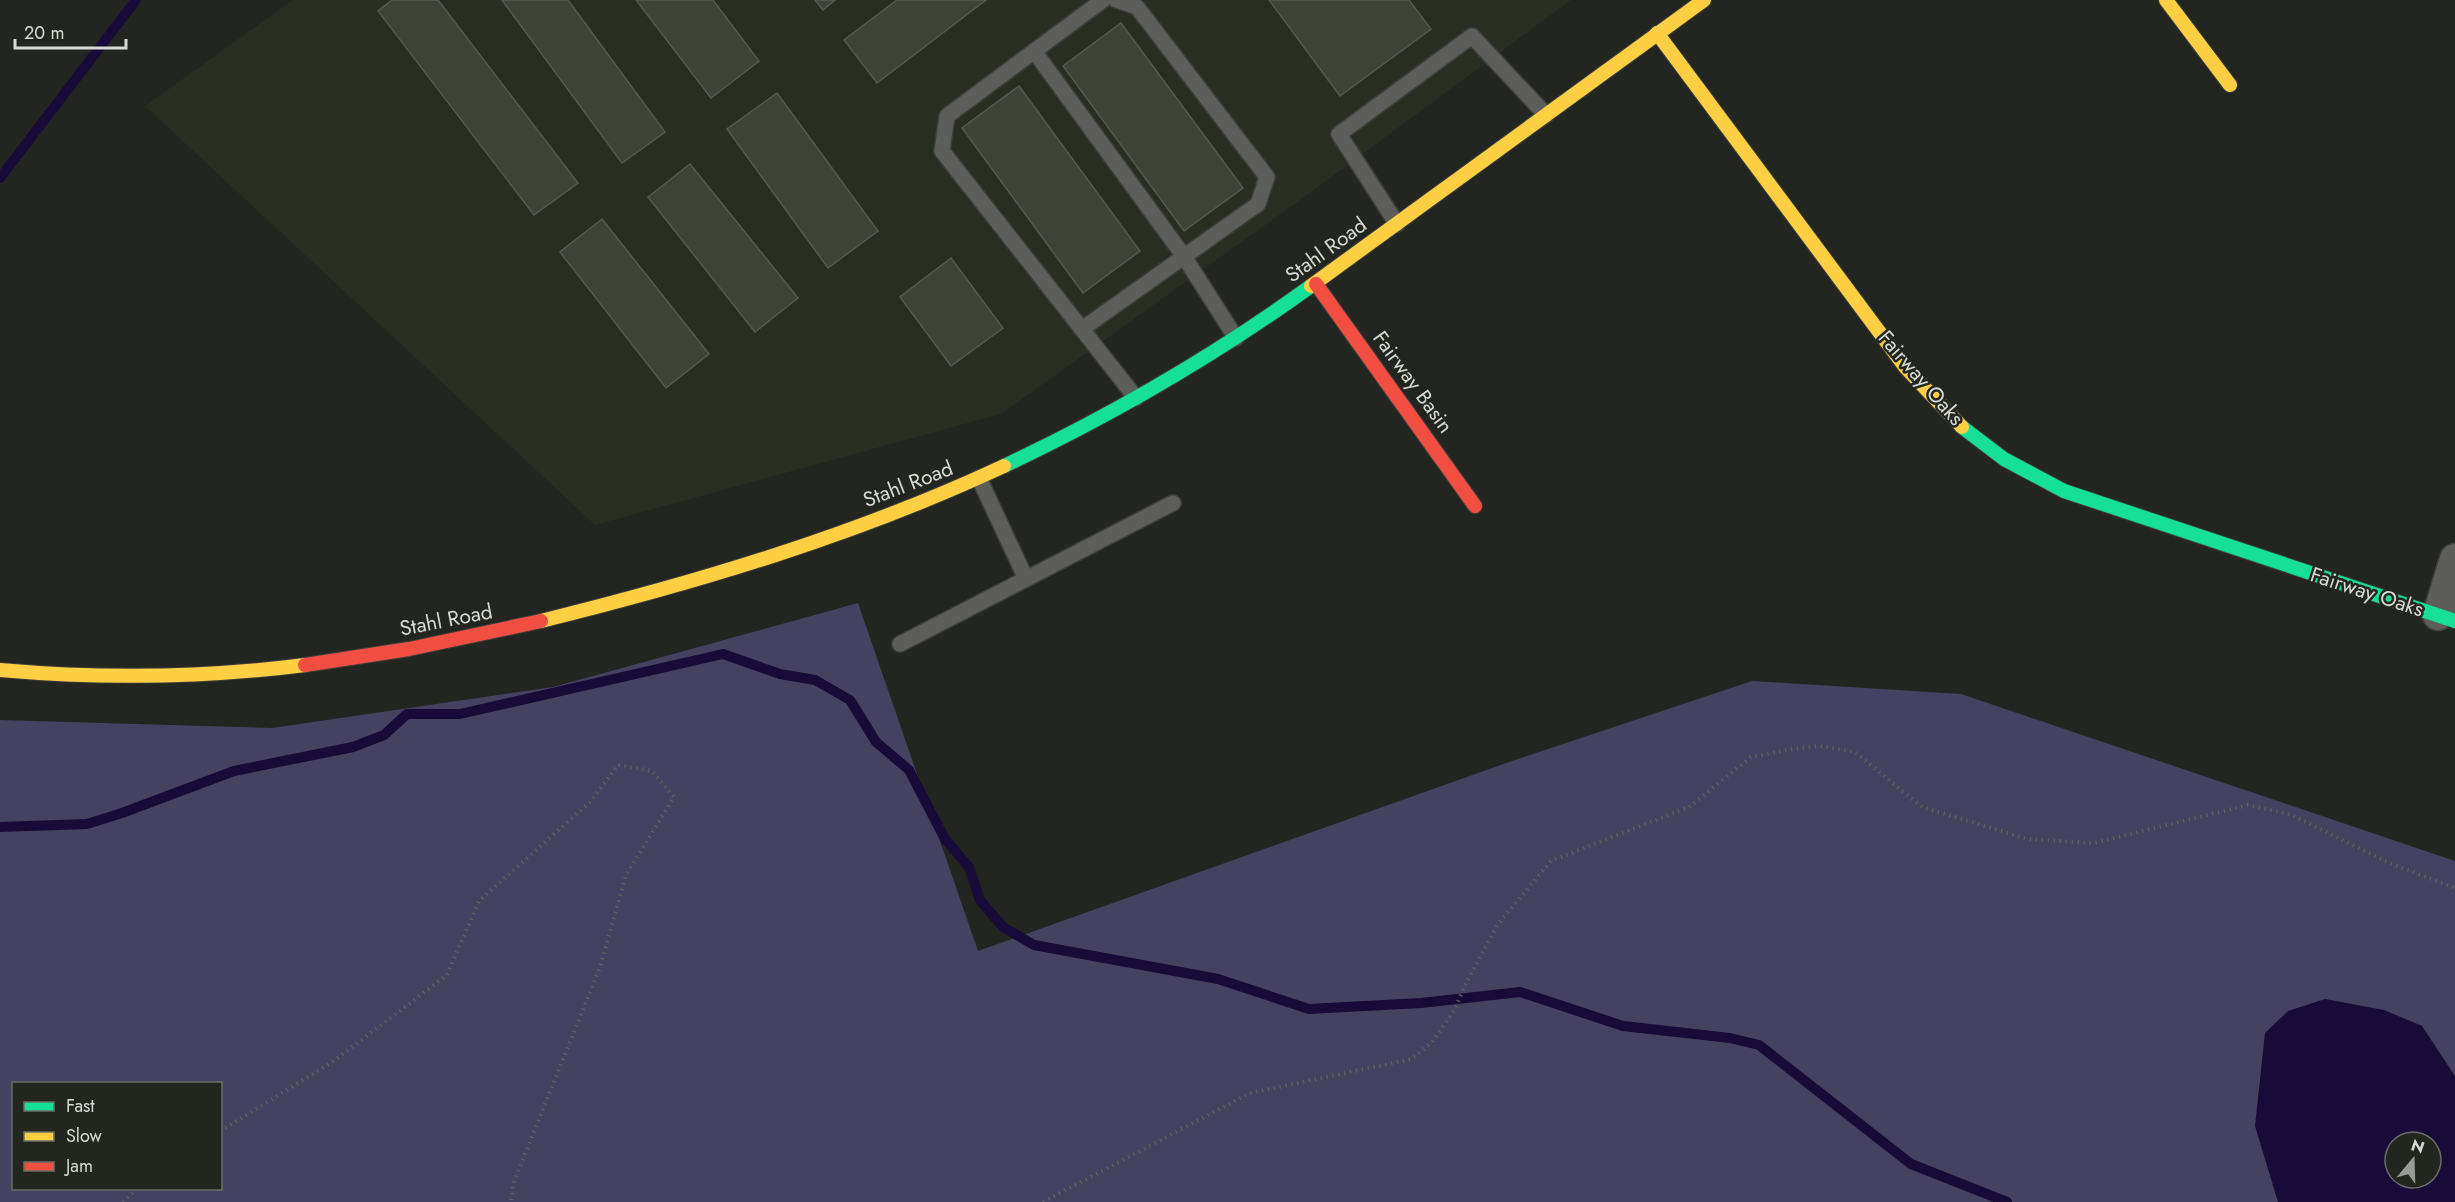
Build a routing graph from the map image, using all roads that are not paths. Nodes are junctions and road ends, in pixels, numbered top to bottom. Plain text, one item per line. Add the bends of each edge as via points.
1 (1102, 0) edge
2 (1116, 0) edge
3 (1703, 0) edge
4 (2166, 0) edge
5 (1657, 33) junction
6 (1034, 51) junction
7 (2230, 85) dead end
8 (1546, 115) junction
9 (1397, 224) junction
10 (1183, 255) junction
11 (1316, 284) junction
12 (1082, 329) junction
13 (1236, 338) junction
14 (1136, 398) junction
15 (979, 478) junction
16 (1173, 503) dead end
17 (1475, 506) dead end
18 (2455, 559) edge
19 (1026, 579) junction
20 (2446, 618) edge
21 (900, 644) dead end
22 (0, 670) edge

1 - 6 lane
2 - 10 lane via 1137,7 1267,177 1258,204
3 - 5 street, Stahl Road
4 - 7 street
5 - 8 street, Stahl Road
5 - 20 street, Fairway Oaks via 1906,368 1970,435 2026,473 2064,491
6 - 10 lane
6 - 12 lane via 947,116 942,151
8 - 9 street, Stahl Road
8 - 9 lane via 1472,36 1462,42 1339,134
9 - 11 street, Stahl Road
10 - 12 lane
10 - 13 lane
11 - 13 street, Stahl Road
11 - 17 street, Fairway Basin
12 - 14 lane
13 - 14 street, Stahl Road
14 - 15 street, Stahl Road via 1069,436
15 - 19 lane
15 - 22 street, Stahl Road via 798,548 669,589 451,643 232,673 122,677
16 - 19 lane
18 - 20 street, Fairway Oaks
19 - 21 lane

